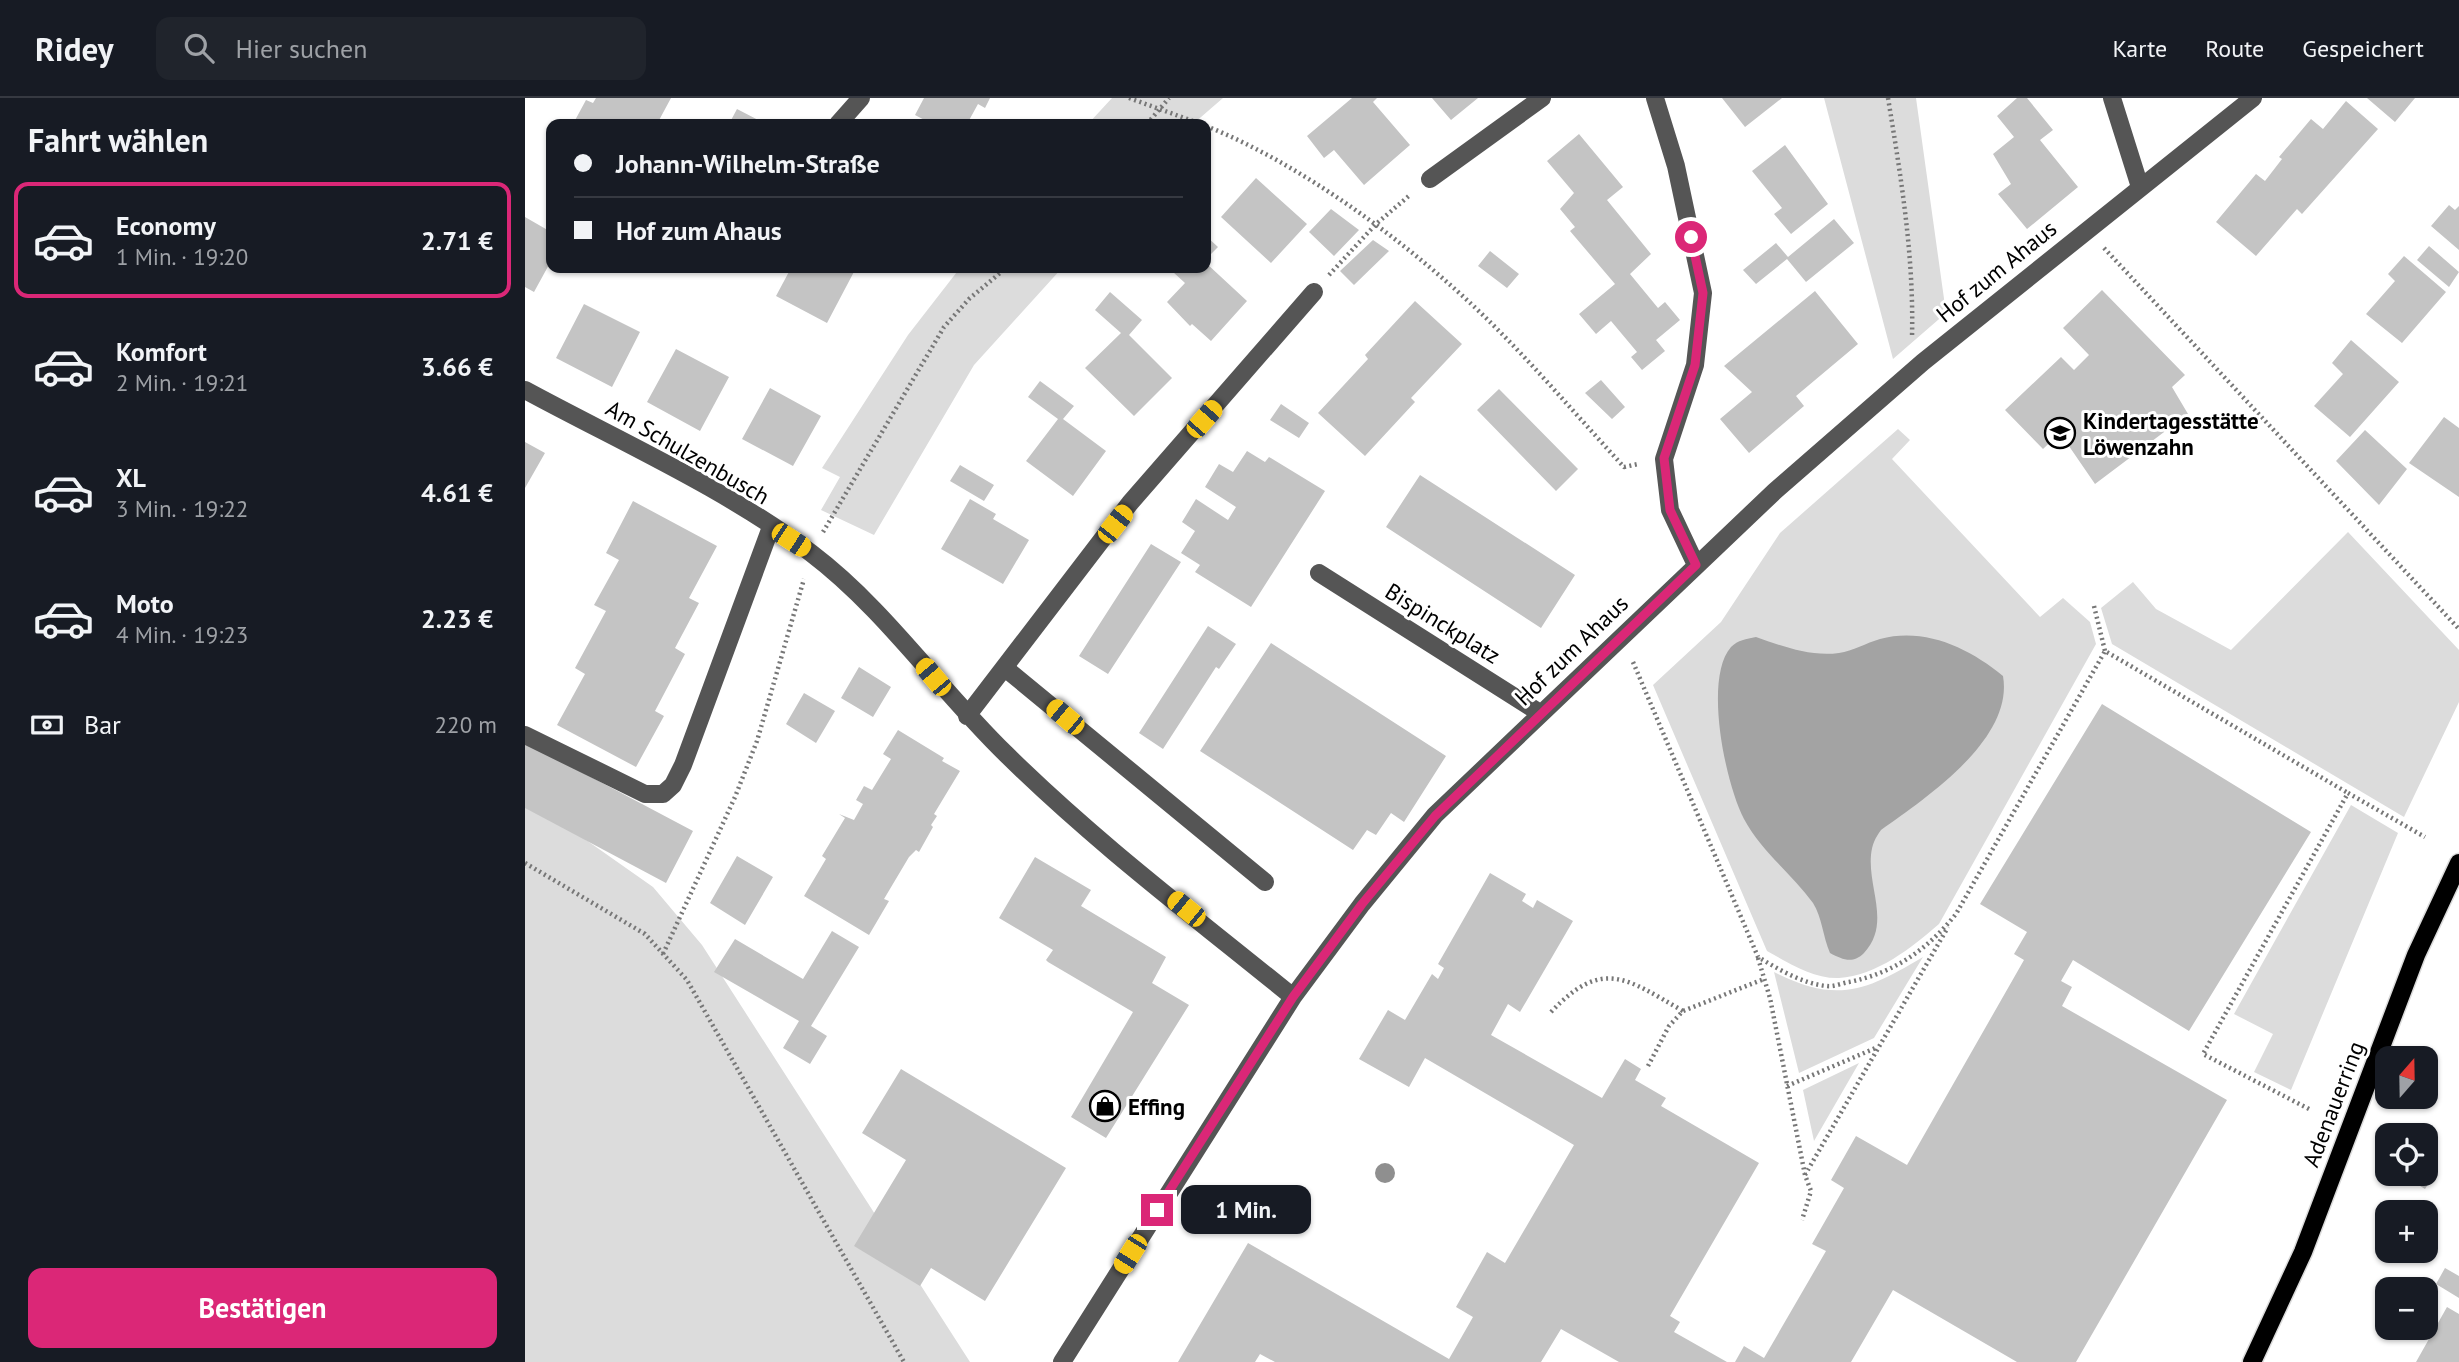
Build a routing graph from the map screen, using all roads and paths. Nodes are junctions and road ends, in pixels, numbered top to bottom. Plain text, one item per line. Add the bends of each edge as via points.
1 (861, 98) edge
2 (1129, 98) edge
3 (1169, 98) edge
4 (1542, 98) edge
5 (1655, 98) edge
6 (1888, 98) edge
7 (2112, 98) edge
8 (2253, 98) edge
9 (1161, 108) junction
10 (842, 119) edge
11 (1151, 119) edge
12 (1188, 119) edge
13 (1211, 128) edge
14 (1430, 179) joint
15 (2140, 187) junction
16 (1375, 224) junction
17 (2087, 230) junction
18 (1000, 273) edge
19 (1314, 292) joint
20 (1923, 362) junction
21 (525, 390) edge
22 (1664, 458) junction
23 (771, 527) junction
24 (811, 553) junction
25 (1696, 565) junction
26 (1319, 573) dead end
27 (2094, 606) dead end
28 (2459, 629) edge
29 (1622, 636) junction
30 (2105, 651) junction
31 (1005, 668) junction
32 (1541, 713) junction
33 (967, 716) junction
34 (525, 735) edge
35 (2348, 793) junction
36 (2425, 837) dead end
37 (525, 863) edge
38 (2459, 863) edge
39 (1265, 882) dead end
40 (1955, 914) junction
41 (663, 954) junction
42 (1758, 957) junction
43 (1764, 979) junction
44 (1293, 997) junction
45 (1683, 1011) junction
46 (1551, 1012) dead end
47 (1879, 1047) junction
48 (1648, 1066) dead end
49 (1787, 1086) junction
50 (2309, 1109) dead end
51 (1805, 1175) junction
52 (1803, 1220) dead end
53 (904, 1362) edge
54 (1062, 1362) edge
55 (2252, 1362) edge

1 - 10 street
2 - 9 path
3 - 9 path
4 - 14 street
5 - 22 street via 1676,166 1703,293 1695,365
6 - 20 path via 1904,193 1911,348
7 - 15 street
8 - 15 street, Hof zum Ahaus
9 - 11 path
9 - 12 path
13 - 16 path via 1249,143
14 - 16 path
15 - 17 street, Hof zum Ahaus
16 - 19 path
16 - 22 path via 1485,317 1624,467
17 - 20 street, Hof zum Ahaus
17 - 28 path
18 - 24 path via 944,327
19 - 31 street via 1130,503
20 - 25 street, Hof zum Ahaus
21 - 23 street, Am Schulzenbusch
22 - 25 street via 1670,510
23 - 24 street, Am Schulzenbusch
23 - 34 street via 683,765 663,794 645,794
24 - 33 street, Am Schulzenbusch via 900,637
24 - 41 path via 757,741
25 - 29 street, Hof zum Ahaus
26 - 32 street, Bispinckplatz
27 - 30 path
29 - 32 street, Hof zum Ahaus
29 - 42 path
30 - 35 path
30 - 40 path
31 - 33 street
31 - 39 street
32 - 44 street, Hof zum Ahaus via 1435,816
33 - 44 street, Am Schulzenbusch via 1056,804
35 - 36 path
35 - 50 path via 2203,1054
37 - 41 path via 645,934
38 - 55 main road, Adenauerring via 2416,955 2303,1252
40 - 42 path via 1919,952 1873,978 1829,986 1805,980
40 - 47 path
41 - 53 path via 687,980
42 - 43 path
43 - 45 path
43 - 49 path
44 - 54 street, Hof zum Ahaus
45 - 46 path via 1625,979 1599,978 1571,991
45 - 48 path via 1669,1026
47 - 49 path
47 - 51 path
49 - 51 path
51 - 52 path via 1811,1191

